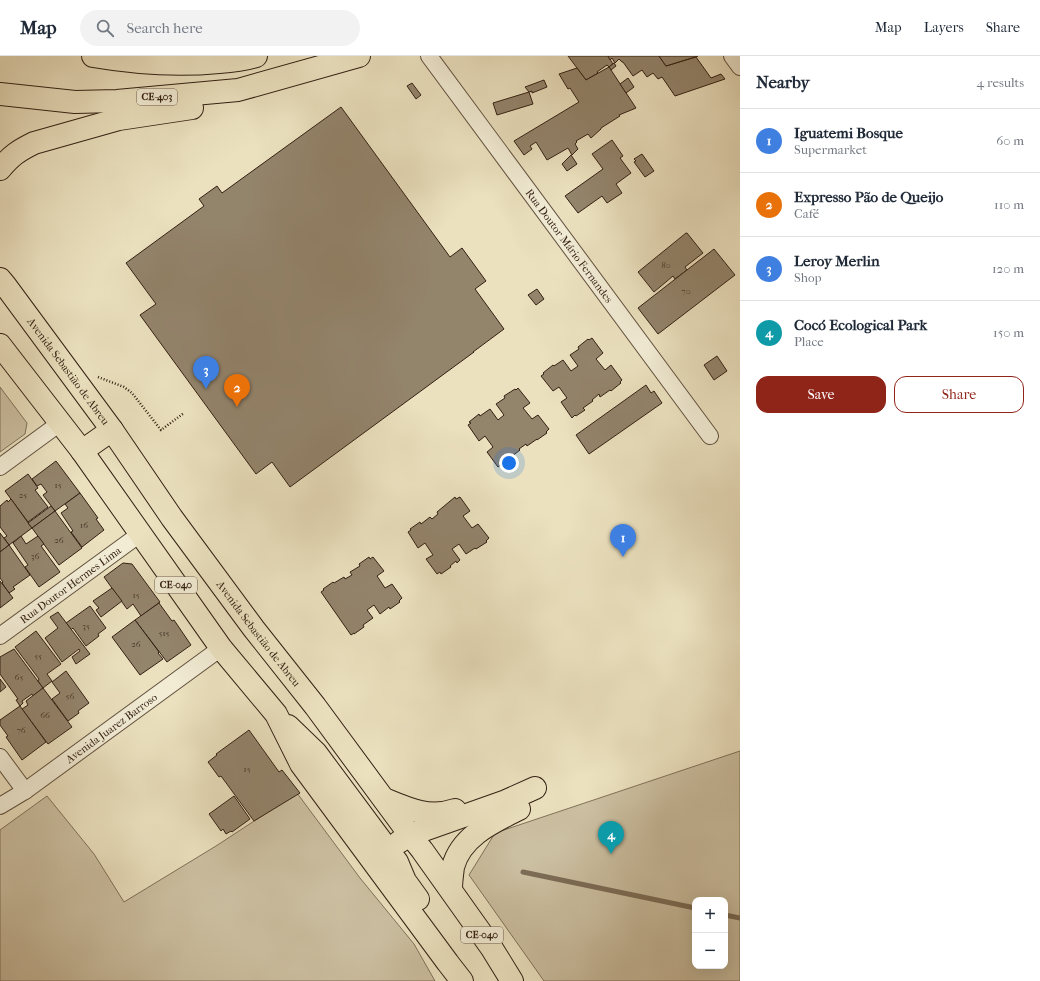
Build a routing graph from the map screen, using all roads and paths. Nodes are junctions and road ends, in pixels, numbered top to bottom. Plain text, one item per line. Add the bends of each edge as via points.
1 (93, 56) edge
2 (256, 56) edge
3 (359, 56) edge
4 (429, 56) edge
5 (732, 56) edge
6 (740, 67) edge
7 (238, 90) junction
8 (0, 94) edge
9 (0, 168) edge
10 (0, 264) edge
11 (3, 282) edge
12 (0, 345) edge
13 (97, 376) dead end
14 (184, 413) dead end
15 (60, 423) junction
16 (112, 430) junction
17 (710, 436) dead end
18 (82, 452) junction
19 (0, 467) edge
20 (172, 518) junction
21 (140, 534) junction
22 (0, 636) edge
23 (222, 648) junction
24 (276, 714) junction
25 (0, 757) edge
26 (24, 791) junction
27 (384, 799) junction
28 (0, 806) edge
29 (416, 843) junction
30 (392, 856) junction
31 (451, 889) junction
32 (462, 981) edge
33 (468, 981) edge
34 (512, 981) edge

1 - 2 main road via 120,61 175,64 207,63
3 - 7 main road, CE-403
4 - 17 street, Rua Doutor Mário Fernandes
5 - 6 street
7 - 8 main road, CE-403 via 117,101 75,102
7 - 9 main road via 211,105 119,119 34,143 10,157
10 - 11 main road via 4,273
11 - 16 main road, Avenida Sebastião de Abreu / CE-040
12 - 15 main road, CE-040
13 - 14 path via 132,393 161,430
15 - 18 main road, CE-040
15 - 19 street
16 - 18 main road
16 - 20 main road, Avenida Sebastião de Abreu / CE-040
18 - 21 main road, CE-040
20 - 21 main road
20 - 27 main road, Avenida Sebastião de Abreu / CE-040
21 - 22 street, Rua Doutor Hermes Lima
21 - 23 main road, CE-040
23 - 24 main road, CE-040
23 - 26 street, Avenida Juarez Barroso
24 - 30 main road via 316,753
24 - 32 main road, CE-040 via 301,764
25 - 26 street
26 - 28 street, Avenida Juarez Barroso
27 - 29 main road, Avenida Sebastião de Abreu / CE-040
27 - 29 main road via 426,814 449,812 503,794 535,788
29 - 30 main road
29 - 31 main road, Avenida Sebastião de Abreu / CE-040
29 - 31 main road via 523,807 494,821 476,833 466,844 454,866
30 - 33 main road via 405,881 458,956
31 - 34 main road, Avenida Sebastião de Abreu / CE-040

